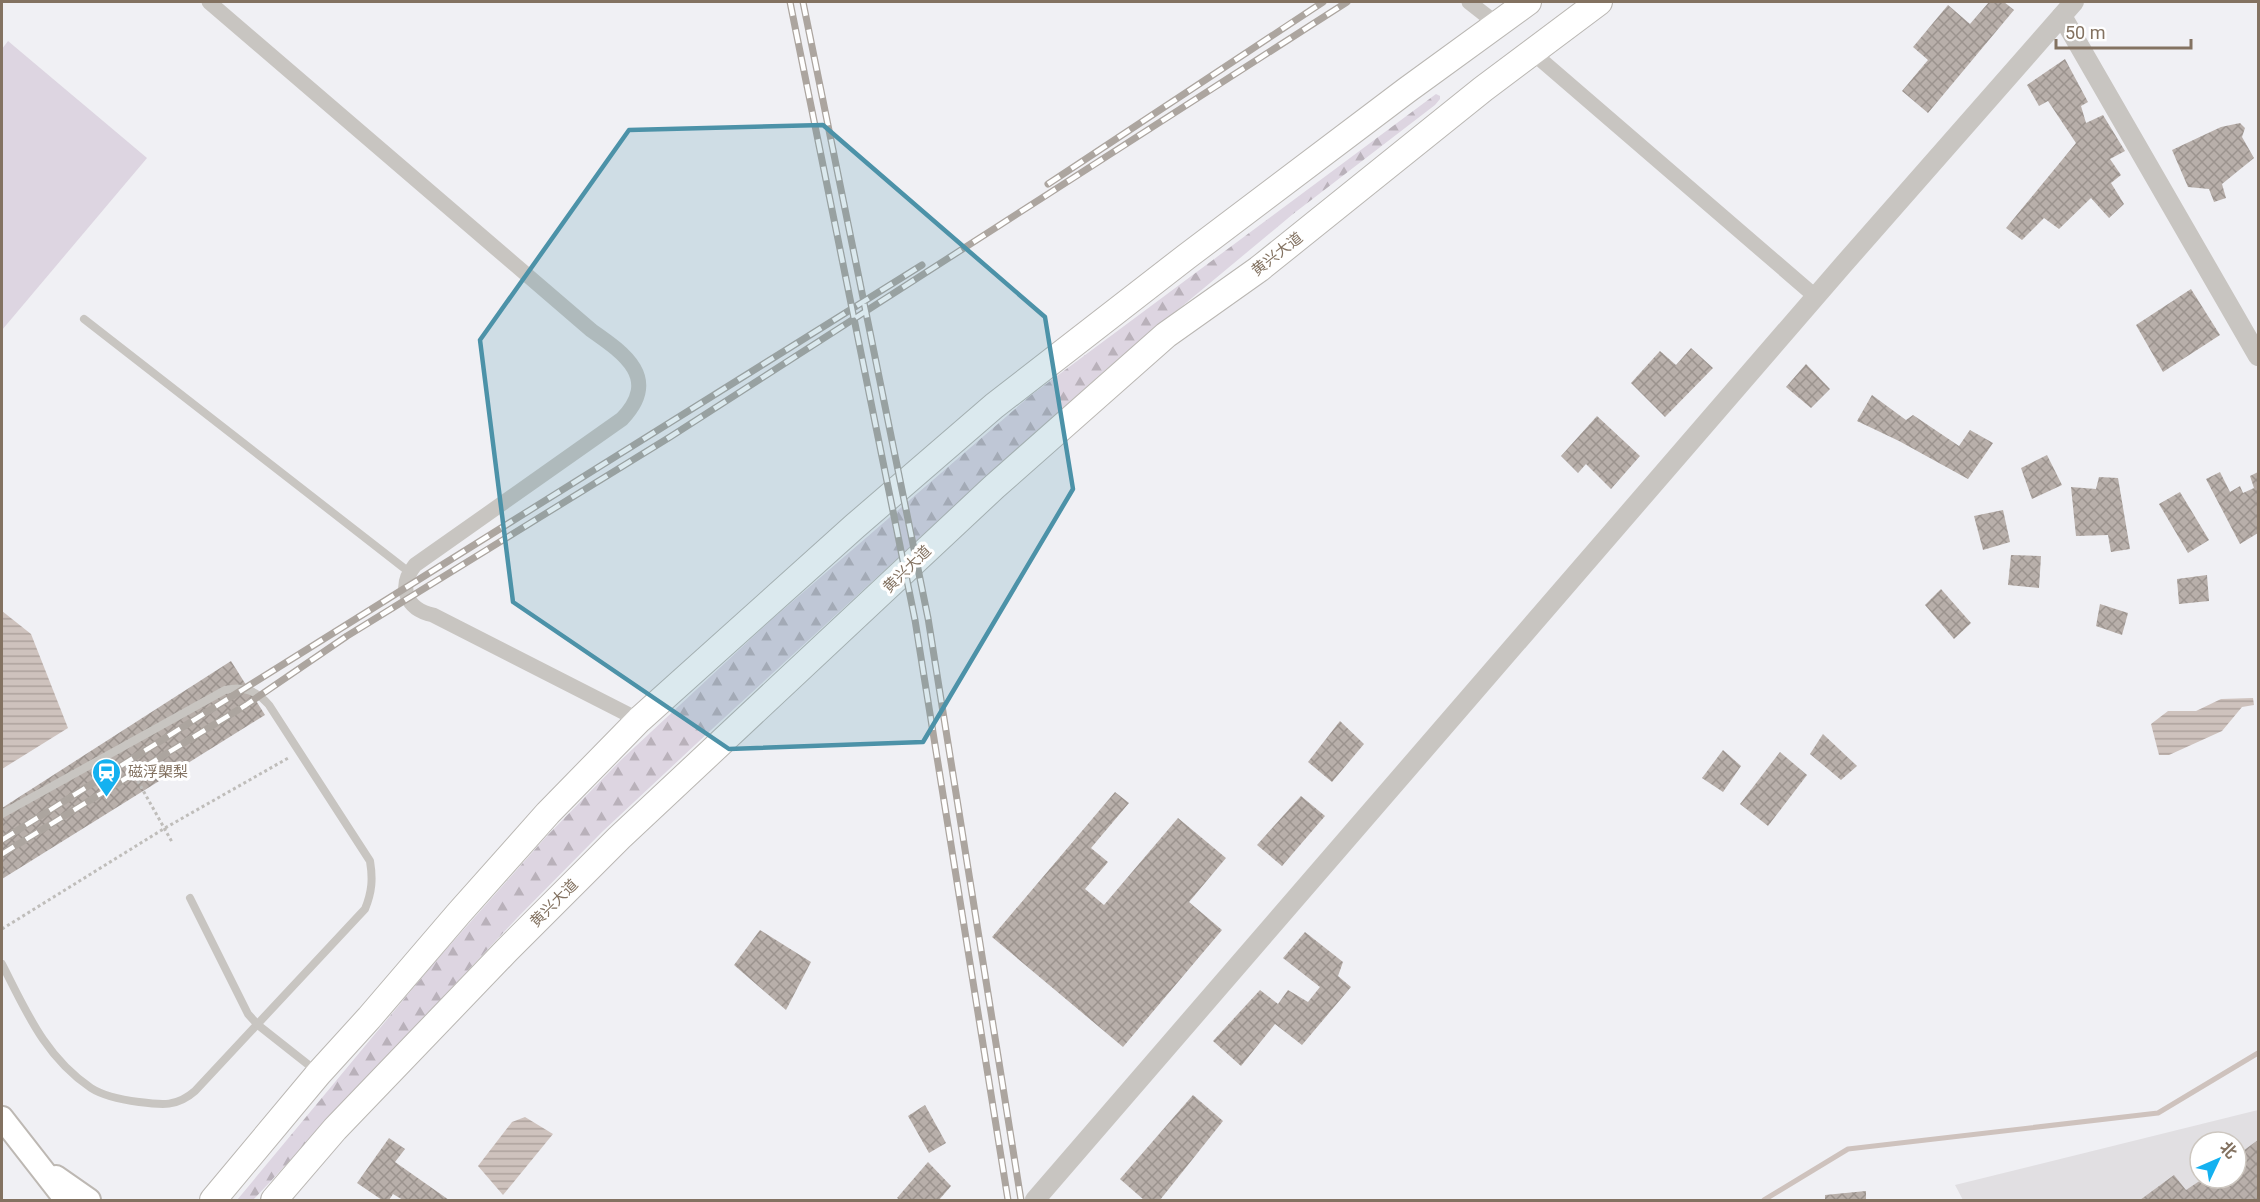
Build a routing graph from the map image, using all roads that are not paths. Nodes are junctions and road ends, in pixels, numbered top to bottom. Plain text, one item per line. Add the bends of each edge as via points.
1 (209, 2) edge
2 (1469, 2) edge
3 (1528, 2) edge
4 (1599, 2) edge
5 (2068, 9) edge
6 (1497, 24) junction
7 (1533, 53) junction
8 (1816, 297) junction
9 (84, 319) dead end
10 (2259, 356) edge
11 (409, 572) junction
12 (639, 720) junction
13 (2, 814) edge
14 (190, 898) dead end
15 (2, 964) edge
16 (258, 1025) junction
17 (319, 1072) junction
18 (2, 1118) edge
19 (18, 1141) junction
20 (66, 1200) edge
21 (89, 1200) edge
22 (213, 1200) edge
23 (274, 1200) edge
24 (1035, 1200) edge

1 - 11 street via 620,351 636,372 637,398 622,419
2 - 6 street
3 - 6 highway
4 - 7 highway, 黄兴大道
5 - 8 street
5 - 10 street
6 - 12 highway via 1186,256 994,406
7 - 8 street
7 - 23 highway, 黄兴大道 via 1259,269 1166,336 994,487 619,838 335,1129
8 - 24 street
9 - 11 lane
11 - 12 street via 406,591 415,608
12 - 17 highway via 548,813
13 - 16 lane via 225,690 243,688 261,696 370,861 373,878 365,909
14 - 16 lane via 248,1014
15 - 16 lane via 35,1031 62,1063 93,1089 118,1099 177,1103
16 - 17 lane
17 - 22 highway
18 - 19 main road
19 - 20 main road
19 - 21 main road via 55,1176

